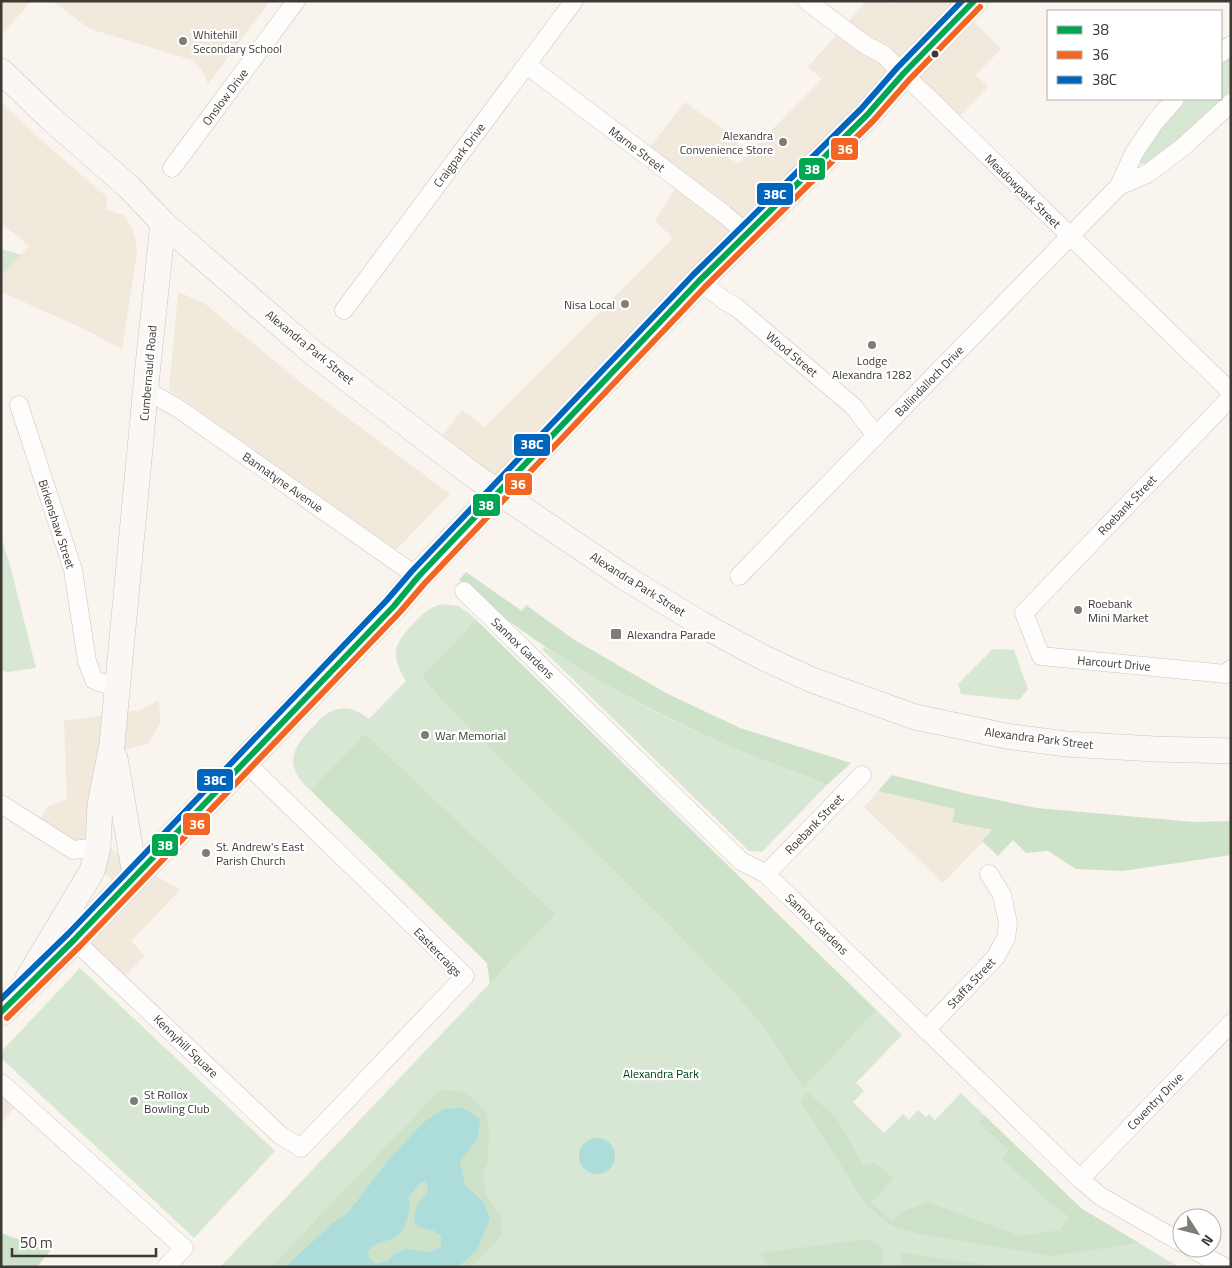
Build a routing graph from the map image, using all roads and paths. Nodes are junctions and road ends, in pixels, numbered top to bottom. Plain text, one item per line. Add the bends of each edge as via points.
1 (296, 1) edge
2 (574, 1) edge
3 (807, 1) edge
4 (974, 1) edge
5 (527, 65) junction
6 (1, 71) edge
7 (903, 74) junction
8 (1174, 100) edge
9 (1231, 103) edge
10 (172, 168) dead end
11 (1119, 186) junction
12 (164, 223) junction
13 (746, 233) junction
14 (1070, 236) junction
15 (699, 281) junction
16 (344, 310) dead end
17 (146, 382) junction
18 (1231, 392) edge
19 (1231, 397) edge
20 (19, 405) dead end
21 (876, 436) junction
22 (498, 492) junction
23 (739, 576) dead end
24 (418, 577) junction
25 (464, 591) dead end
26 (1024, 612) joint
27 (1231, 669) edge
28 (118, 688) junction
29 (112, 744) junction
30 (1231, 751) edge
31 (245, 762) junction
32 (862, 775) dead end
33 (1, 804) edge
34 (98, 847) junction
35 (766, 874) junction
36 (989, 874) dead end
37 (135, 875) junction
38 (74, 940) junction
39 (9, 1004) edge
40 (1231, 1023) edge
41 (926, 1030) junction
42 (1, 1083) edge
43 (301, 1148) joint
44 (1080, 1179) junction
45 (1172, 1237) edge
46 (1208, 1258) edge
47 (166, 1267) edge
48 (1224, 1267) edge

1 - 10 street, Onslow Drive
2 - 5 street, Craigpark Drive
3 - 7 street, Meadowpark Street via 864,44 884,54
4 - 7 main road
5 - 13 street, Marne Street
5 - 16 street, Craigpark Drive
6 - 12 street
7 - 13 main road via 867,115
7 - 14 street, Meadowpark Street
8 - 11 street, Ballindalloch Drive via 1134,153
9 - 11 street, Ballindalloch Drive via 1184,147 1147,174
11 - 14 street, Ballindalloch Drive
12 - 17 street, Cumbernauld Road
12 - 22 street, Alexandra Park Street via 312,352
13 - 15 main road
14 - 18 street, Meadowpark Street
14 - 21 street, Ballindalloch Drive
15 - 21 street, Wood Street via 736,307 854,407
15 - 22 main road
17 - 24 street, Bannatyne Avenue via 179,409
17 - 28 street, Cumbernauld Road
19 - 26 street, Roebank Street
20 - 28 street, Birkenshaw Street via 73,570 86,661 94,680
21 - 23 street, Ballindalloch Drive
22 - 24 main road
22 - 30 street, Alexandra Park Street via 624,577 728,639 812,680 915,717 1006,736 1066,744
24 - 31 main road
25 - 35 street, Sannox Gardens via 740,861
26 - 27 street, Harcourt Drive via 1041,656 1226,674
28 - 29 street, Cumbernauld Road
29 - 34 street, Cumbernauld Road via 100,805
29 - 37 street, Cumbernauld Road
31 - 37 main road
31 - 43 street, Eastercraigs via 465,976
32 - 35 street, Roebank Street
33 - 34 street via 73,850
34 - 39 street, Cumbernauld Road via 92,871
35 - 41 street, Sannox Gardens
36 - 41 street, Staffa Street via 1002,895 1008,923 1006,938 995,958
37 - 38 main road, Cumbernauld Road
38 - 39 main road, Cumbernauld Road
38 - 43 street, Kennyhill Square via 280,1135
40 - 44 street, Coventry Drive
41 - 44 street, Sannox Gardens
42 - 47 street via 184,1248
44 - 45 street, Sannox Gardens via 1100,1196
46 - 48 street

